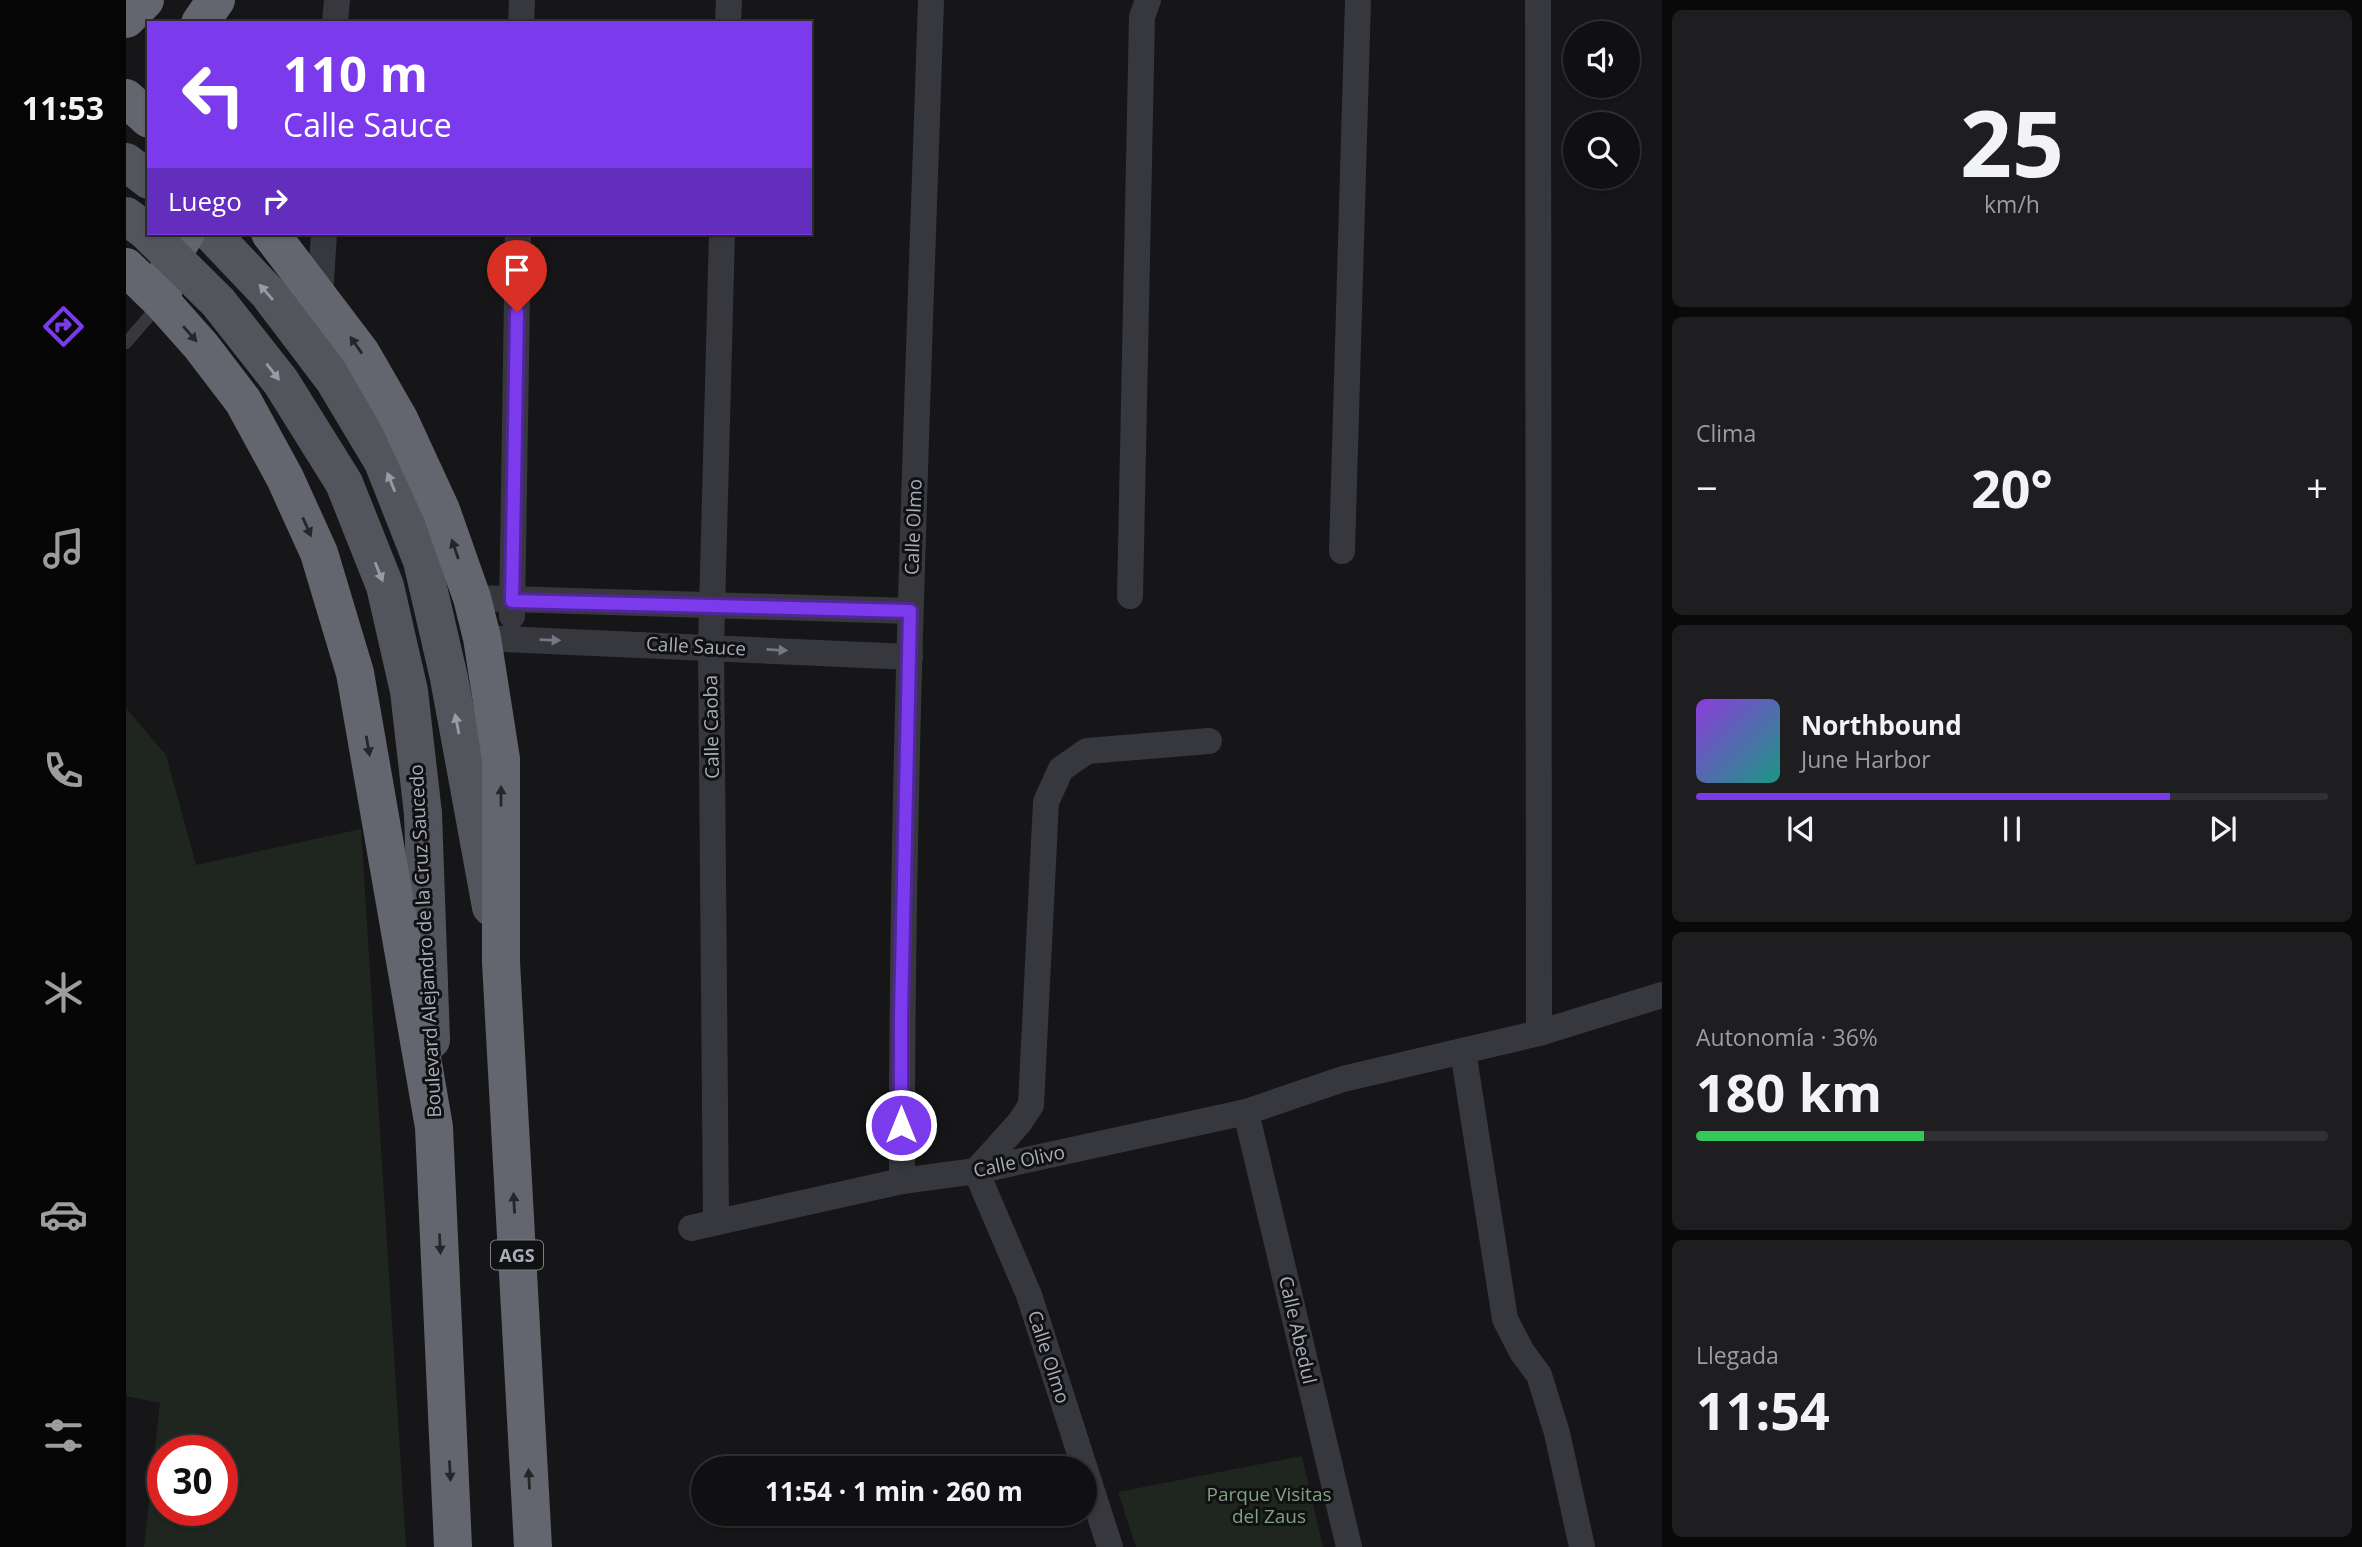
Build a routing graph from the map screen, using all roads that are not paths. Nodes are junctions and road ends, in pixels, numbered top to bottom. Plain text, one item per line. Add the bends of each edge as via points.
1 (145, 0) edge
2 (216, 0) edge
3 (337, 0) edge
4 (522, 0) edge
5 (729, 0) edge
6 (931, 0) edge
7 (1148, 0) edge
8 (1358, 0) edge
9 (1538, 0) edge
10 (126, 19) edge
11 (201, 21) edge
12 (335, 21) edge
13 (521, 21) edge
14 (728, 21) edge
15 (126, 162) edge
16 (147, 178) edge
17 (126, 216) edge
18 (147, 233) edge
19 (149, 235) edge
20 (185, 235) edge
21 (213, 235) edge
22 (272, 235) edge
23 (324, 235) edge
24 (518, 235) edge
25 (722, 235) edge
26 (126, 267) edge
27 (320, 297) junction
28 (161, 301) junction
29 (126, 343) edge
30 (1342, 551) dead end
31 (1130, 596) dead end
32 (471, 598) junction
33 (512, 601) junction
34 (711, 607) junction
35 (910, 611) junction
36 (497, 638) junction
37 (711, 647) junction
38 (910, 657) junction
39 (1209, 741) dead end
40 (501, 962) junction
41 (1662, 995) edge
42 (1539, 1033) junction
43 (1463, 1051) junction
44 (1246, 1112) junction
45 (435, 1127) junction
46 (976, 1171) junction
47 (902, 1181) junction
48 (716, 1221) junction
49 (691, 1228) dead end
50 (453, 1547) edge
51 (533, 1547) edge
52 (1110, 1547) edge
53 (1349, 1547) edge
54 (1582, 1547) edge

1 - 10 highway
2 - 11 highway
3 - 12 street
4 - 13 street
5 - 14 street
6 - 35 street, Calle Olmo
7 - 31 street via 1142,17
8 - 30 street
9 - 42 street
15 - 16 main road
17 -> 18 main road, Boulevard Alejandro de la Cruz Saucedo, bridge
19 -> 45 main road, Boulevard Alejandro de la Cruz Saucedo, bridge via 218,302 281,382 344,483 385,586 409,691 423,814
20 - 28 highway via 172,255
40 -> 21 main road, AGS via 449,678 422,561 383,462 326,369 268,293
22 - 27 highway
23 - 27 street
24 - 33 street
25 - 34 street, Calle Caoba
26 - 28 highway
32 -> 27 highway via 441,510 399,419 362,352
28 - 29 lane
28 -> 45 highway via 243,401 319,554 355,673
32 - 33 street, Calle Sauce
32 - 36 highway
33 - 34 street, Calle Sauce
33 - 36 street
34 - 35 street, Calle Sauce
34 - 37 street, Calle Caoba
35 - 38 street, Calle Olmo
36 -> 37 street, Calle Sauce
40 -> 36 highway
37 -> 38 street, Calle Sauce
37 - 48 street, Calle Caoba
38 - 47 street, Calle Olmo via 901,1015
39 - 46 street via 1087,751 1060,769 1046,802 1031,1105
51 -> 40 highway, AGS
41 - 42 street, Calle Olivo
42 - 43 street, Calle Olivo
43 - 44 street, Calle Olivo via 1343,1079
43 - 54 street via 1505,1319 1539,1375
44 - 46 street, Calle Olivo
44 - 53 street, Calle Abedul
45 -> 50 highway, Boulevard Alejandro de la Cruz Saucedo
46 - 47 street, Calle Olivo
46 - 52 street, Calle Olmo via 1029,1295
47 - 48 street, Calle Olivo
48 - 49 street, Calle Olivo

